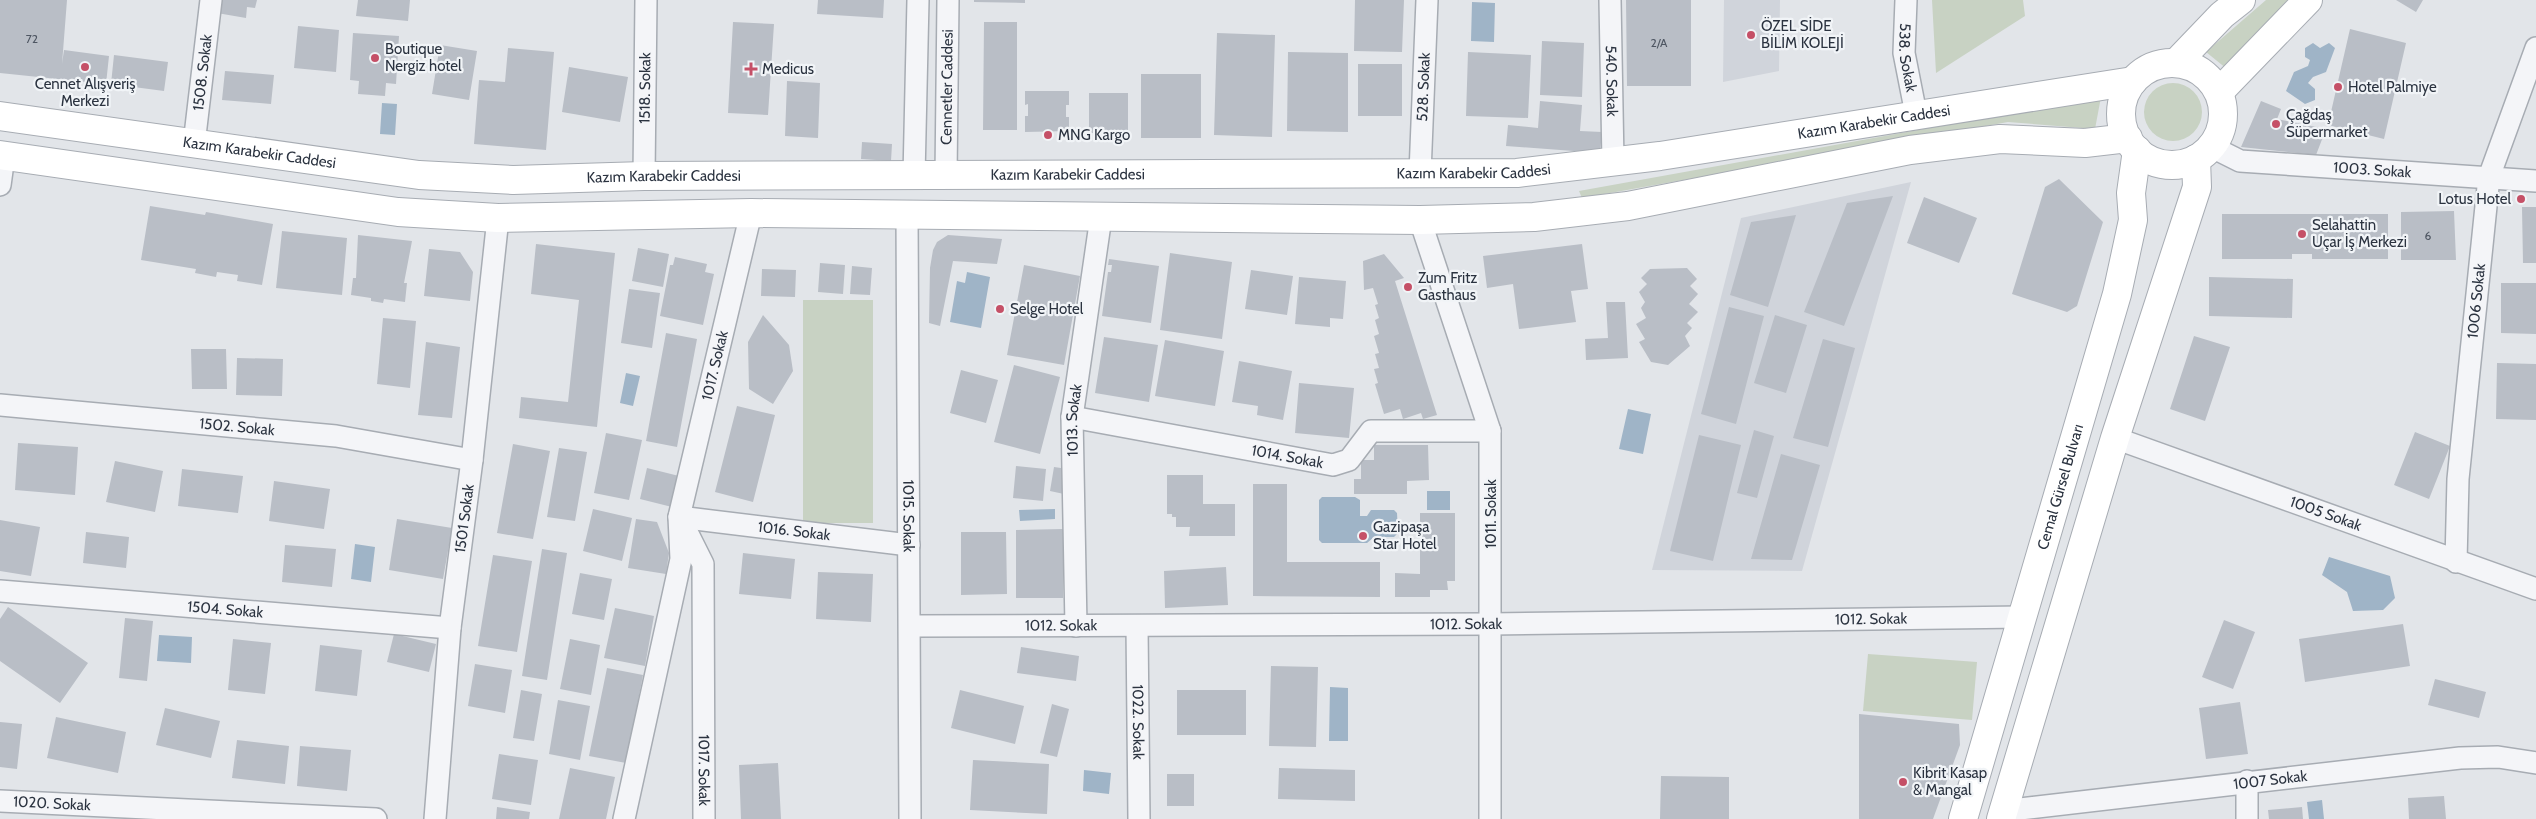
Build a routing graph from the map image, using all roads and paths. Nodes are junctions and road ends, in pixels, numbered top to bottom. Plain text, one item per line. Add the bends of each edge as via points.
1 (211, 0) edge
2 (646, 0) edge
3 (918, 0) edge
4 (948, 0) edge
5 (1426, 0) edge
6 (1610, 0) edge
7 (1906, 0) edge
8 (2308, 0) edge
9 (2227, 5) edge
10 (2536, 48) edge
11 (2176, 63) junction
12 (2133, 81) junction
13 (2219, 92) junction
14 (1916, 114) junction
15 (0, 116) edge
16 (194, 144) junction
17 (2132, 144) junction
18 (2204, 153) junction
19 (2, 156) edge
20 (1613, 162) junction
21 (1420, 174) junction
22 (644, 176) junction
23 (914, 176) junction
24 (946, 176) junction
25 (2489, 177) junction
26 (2536, 181) edge
27 (0, 185) edge
28 (751, 214) junction
29 (907, 214) junction
30 (1101, 216) junction
31 (498, 218) junction
32 (1420, 220) junction
33 (0, 405) edge
34 (1072, 417) junction
35 (1490, 431) junction
36 (2114, 438) junction
37 (472, 460) junction
38 (679, 517) junction
39 (909, 545) junction
40 (2456, 562) junction
41 (2536, 589) edge
42 (0, 591) edge
43 (2022, 617) junction
44 (1491, 624) junction
45 (910, 626) junction
46 (1076, 626) junction
47 (1137, 626) junction
48 (450, 628) junction
49 (2536, 763) edge
50 (2247, 781) junction
51 (0, 801) edge
52 (2002, 815) edge
53 (376, 819) edge
54 (435, 819) edge
55 (624, 819) edge
56 (704, 819) edge
57 (910, 819) edge
58 (1138, 819) edge
59 (1490, 819) edge
60 (1963, 819) edge
61 (2247, 819) edge

1 - 16 street, 1508. Sokak
2 - 22 street, 1518. Sokak
3 - 23 street, Cennetler Caddesi
4 - 24 street, Cennetler Caddesi
5 - 21 street, 528. Sokak
6 - 20 street, 540. Sokak
7 - 14 street, 538. Sokak via 1904,53
8 - 13 main road
9 - 11 main road
10 - 25 street, 1006 Sokak
11 - 12 main road via 2153,66
11 - 13 main road via 2200,71
12 - 14 main road, Kazım Karabekir Caddesi
12 - 17 main road via 2122,106 2122,122
13 - 18 main road via 2223,122
14 - 20 main road, Kazım Karabekir Caddesi
15 - 16 main road, Kazım Karabekir Caddesi
16 - 22 main road, Kazım Karabekir Caddesi via 418,175 513,180
17 - 18 main road via 2161,164 2186,163
17 - 32 main road via 2000,139 1910,150 1628,206 1534,217
17 - 43 main road, Cemal Gürsel Bulvarı via 2133,220 2117,294
18 - 25 street, 1003. Sokak via 2240,161
18 - 36 main road via 2197,187
19 - 27 street
19 - 31 main road via 398,212
20 - 21 main road, Kazım Karabekir Caddesi via 1517,173
21 - 24 main road, Kazım Karabekir Caddesi
22 - 23 main road, Kazım Karabekir Caddesi
23 - 24 main road, Kazım Karabekir Caddesi
25 - 26 street, 1003. Sokak
25 - 40 street, 1006 Sokak via 2458,479
28 - 29 main road
28 - 31 main road
28 - 38 street, 1017. Sokak
29 - 30 main road
29 - 39 street, 1015. Sokak
30 - 32 main road
30 - 34 street, 1013. Sokak
31 - 37 street, 1501 Sokak
32 - 35 street, 1011. Sokak
33 - 37 street, 1502. Sokak via 336,436
34 - 35 street, 1014. Sokak via 1333,465 1349,460 1371,431
34 - 46 street, 1013. Sokak
35 - 44 street, 1011. Sokak
36 - 40 street, 1005 Sokak
36 - 52 main road
37 - 48 street, 1501 Sokak
38 - 39 street, 1016. Sokak
38 - 55 street, 1017. Sokak via 681,559
38 - 56 street, 1017. Sokak via 703,564
39 - 45 street, 1015. Sokak
40 - 41 street, 1005 Sokak
42 - 48 street, 1504. Sokak
43 - 44 street, 1012. Sokak
43 - 60 main road, Cemal Gürsel Bulvarı
44 - 47 street, 1012. Sokak
44 - 59 street, 1011. Sokak
45 - 46 street, 1012. Sokak
45 - 57 street, 1015. Sokak
46 - 47 street, 1012. Sokak
47 - 58 street, 1022. Sokak
48 - 54 street, 1501 Sokak
49 - 50 street, 1007 Sokak via 2498,757 2460,758
50 - 52 street, 1007 Sokak
50 - 61 street
51 - 53 street, 1020. Sokak

